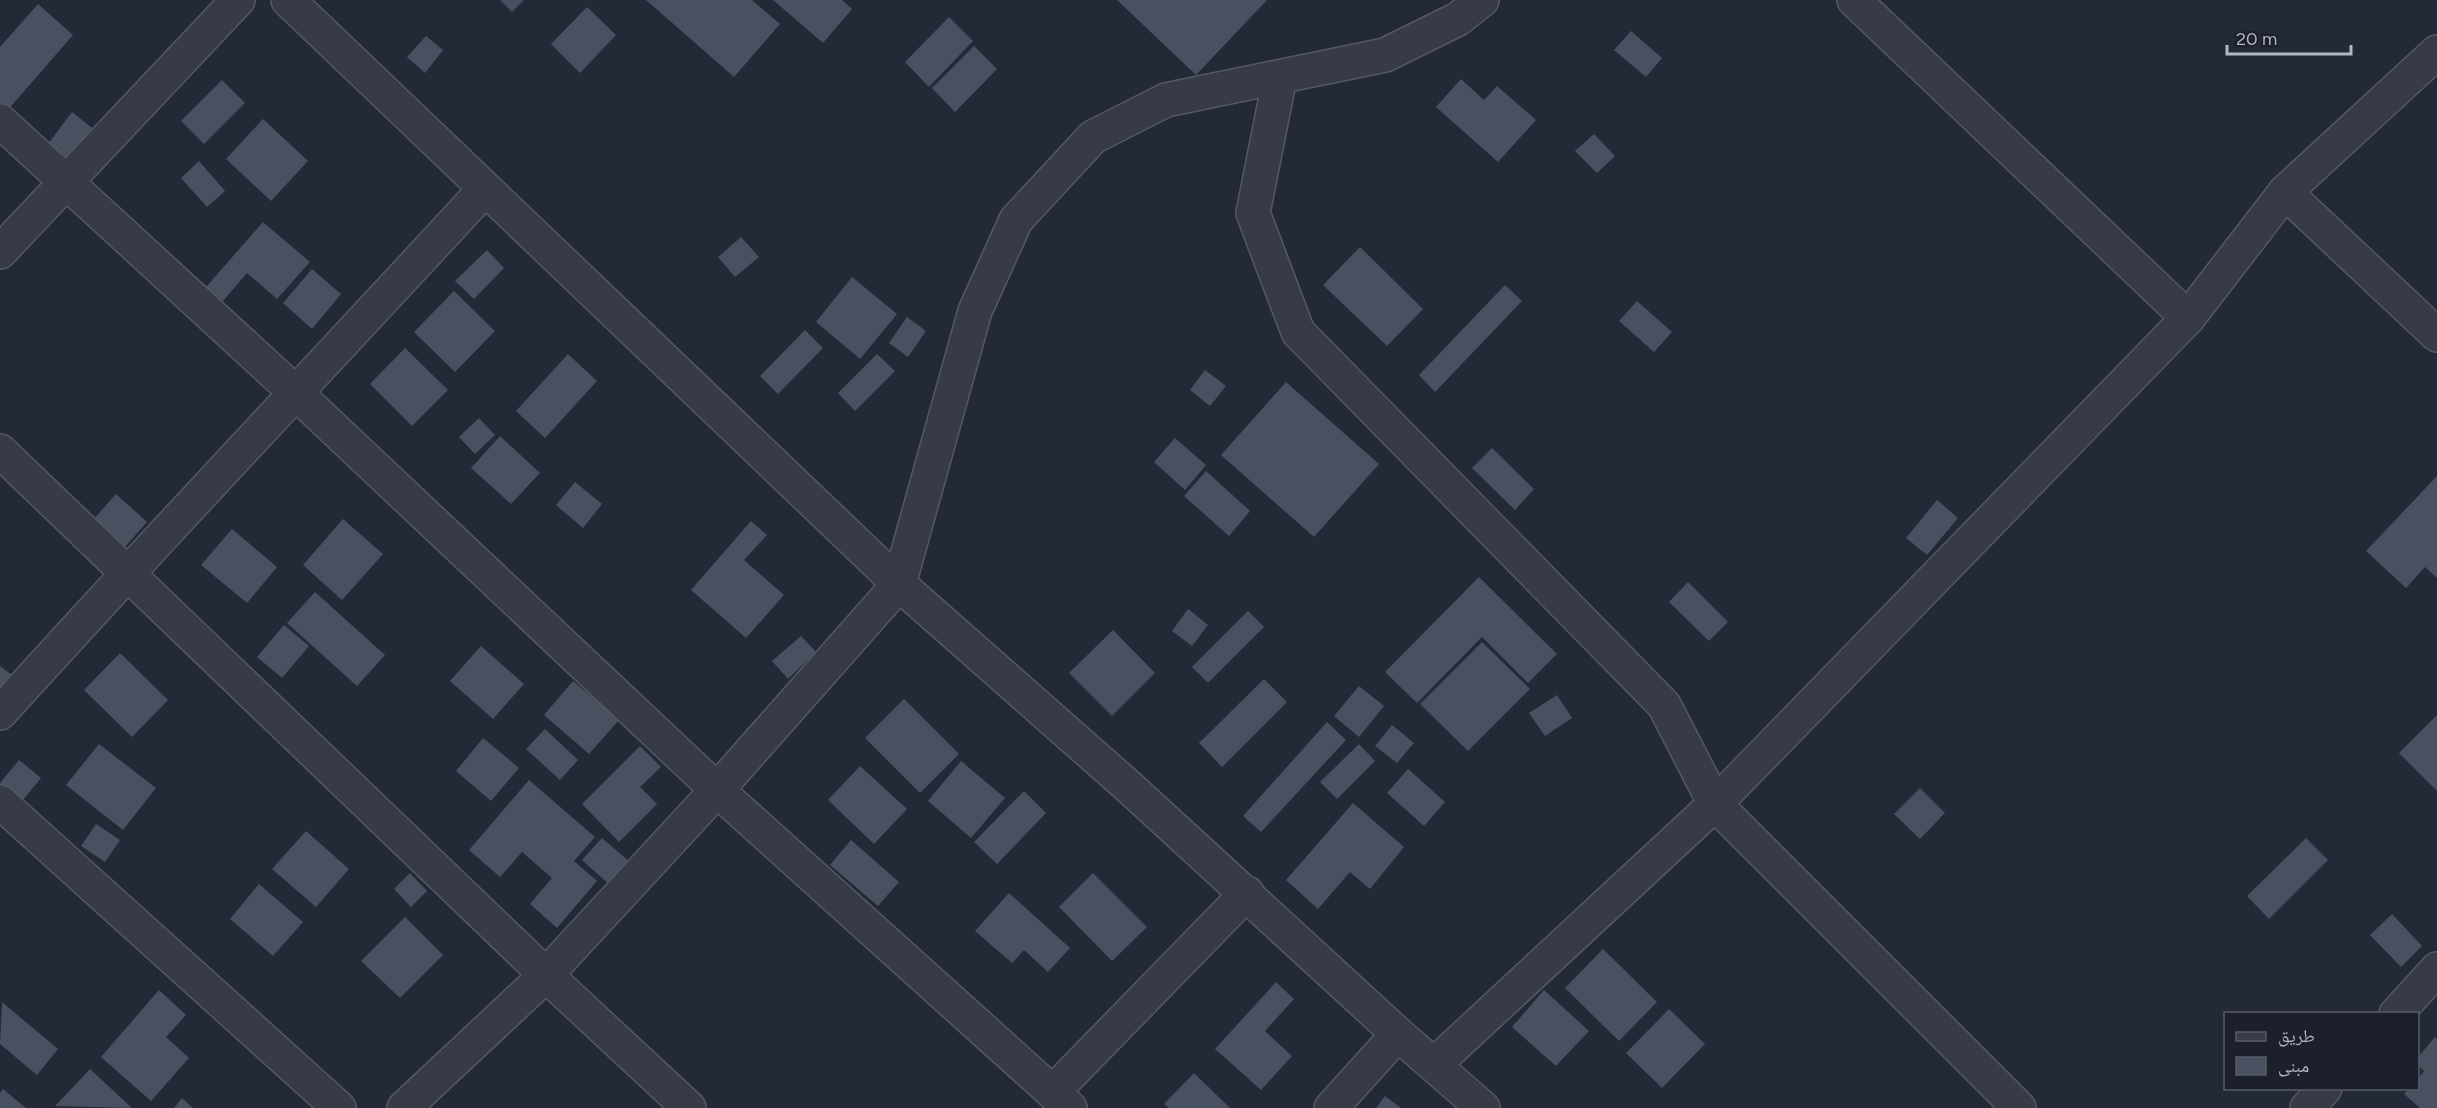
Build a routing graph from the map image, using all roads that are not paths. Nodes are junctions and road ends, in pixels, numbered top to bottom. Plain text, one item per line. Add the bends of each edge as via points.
1 (238, 0) edge
2 (288, 0) edge
3 (1482, 0) edge
4 (1854, 0) edge
5 (2437, 52) edge
6 (1280, 77) junction
7 (0, 121) edge
8 (68, 183) junction
9 (484, 190) junction
10 (2285, 192) junction
11 (0, 252) edge
12 (2188, 318) junction
13 (2437, 335) edge
14 (297, 394) junction
15 (0, 451) edge
16 (127, 572) junction
17 (899, 584) junction
18 (0, 713) edge
19 (717, 790) junction
20 (0, 802) edge
21 (1715, 804) junction
22 (1246, 893) junction
23 (2437, 969) edge
24 (546, 975) junction
25 (2398, 1012) edge
26 (1398, 1034) junction
27 (1436, 1064) junction
28 (2324, 1090) edge
29 (1062, 1100) edge
30 (339, 1108) edge
31 (404, 1108) edge
32 (689, 1108) edge
33 (1331, 1108) edge
34 (1483, 1108) edge
35 (2019, 1108) edge
36 (2307, 1108) edge

1 - 8 street
2 - 9 street
3 - 6 street via 1458,19 1385,55
4 - 12 street
5 - 10 street
6 - 17 street via 1166,100 1093,137 1016,220 975,311
6 - 21 street via 1253,213 1298,332 1664,705
7 - 8 street
8 - 11 street
8 - 14 street
9 - 14 street
9 - 17 street
10 - 12 street
10 - 13 street
12 - 21 street
14 - 16 street
14 - 19 street
15 - 16 street
16 - 18 street
16 - 24 street
17 - 19 street
17 - 22 street
19 - 24 street
19 - 29 street
20 - 30 street
21 - 27 street
21 - 35 street
22 - 26 street
22 - 29 street
23 - 25 street
24 - 31 street
24 - 32 street
26 - 27 street
26 - 33 street
27 - 34 street
28 - 36 street

